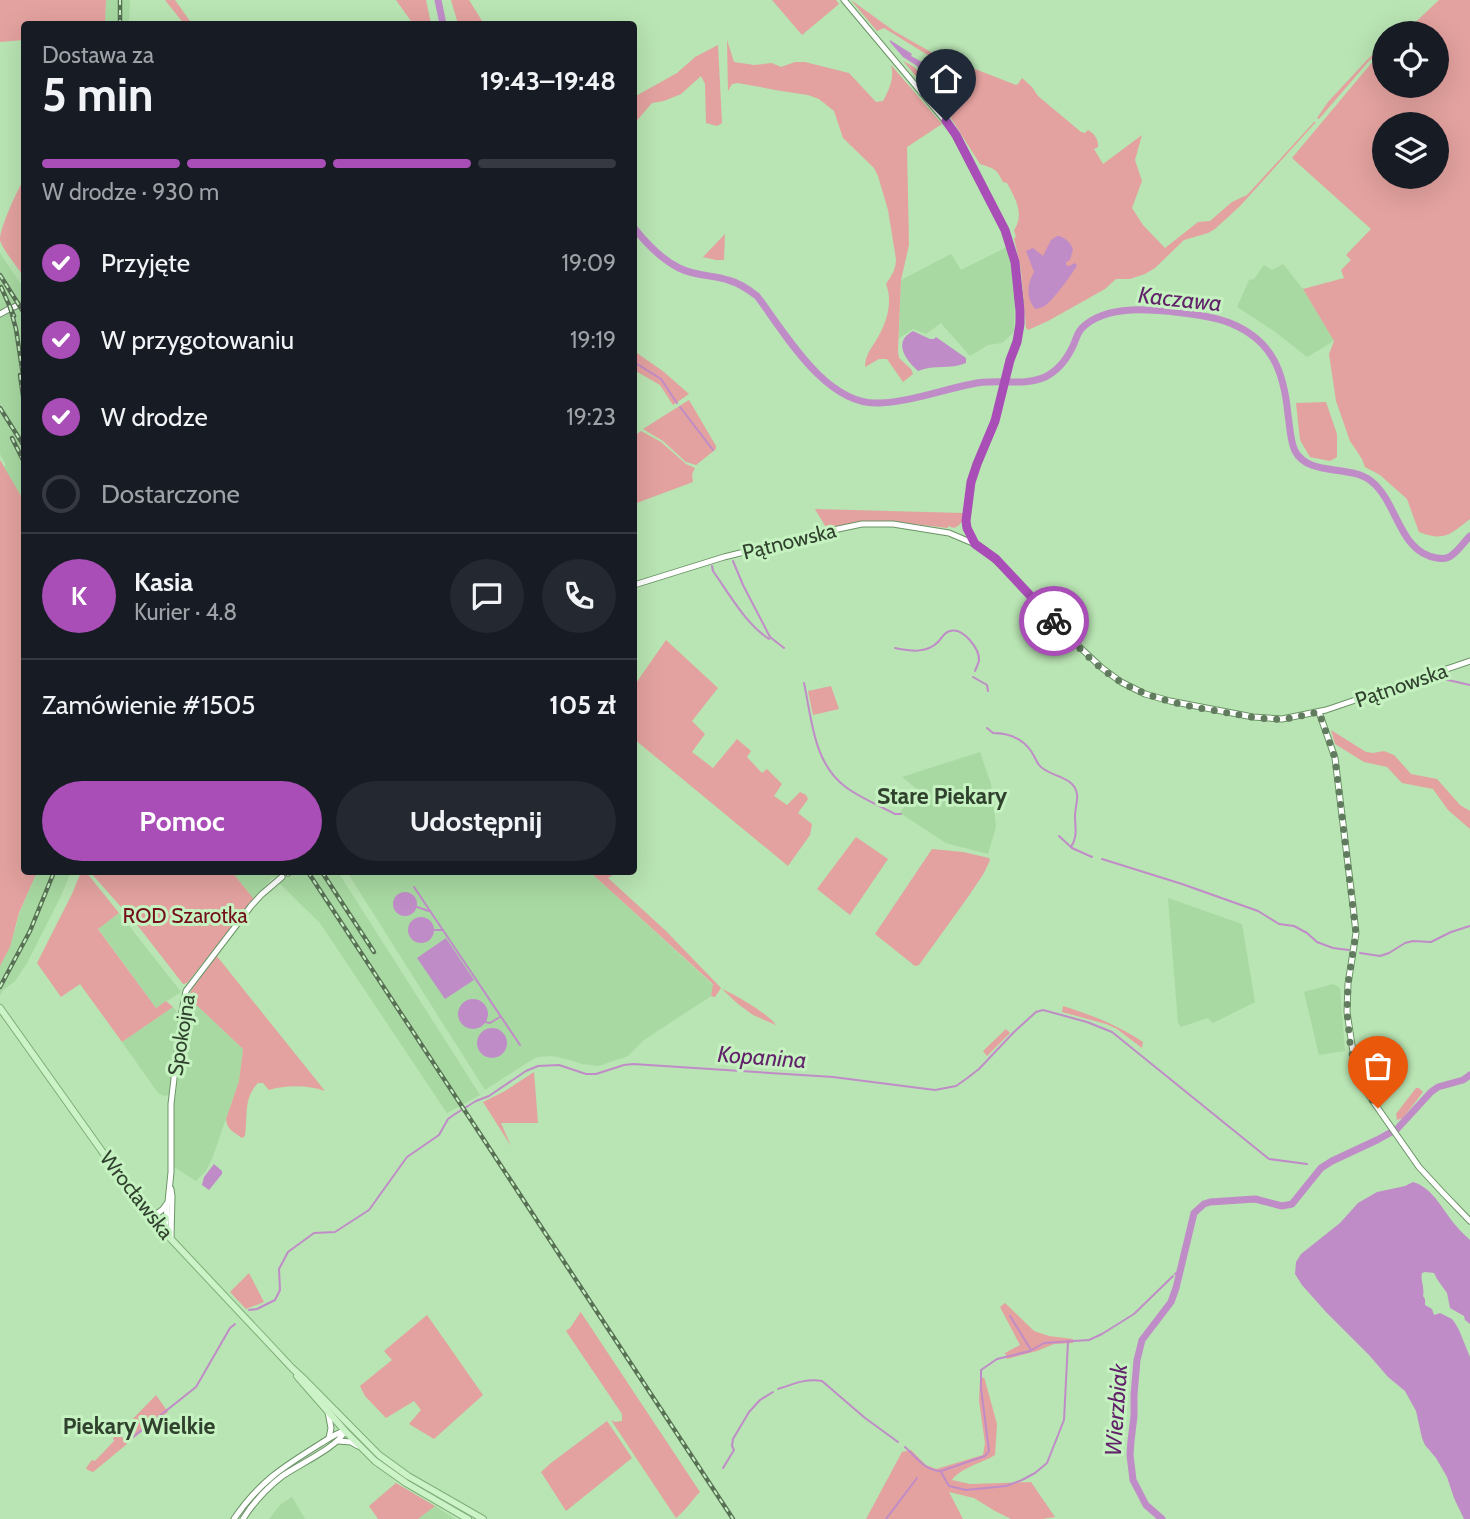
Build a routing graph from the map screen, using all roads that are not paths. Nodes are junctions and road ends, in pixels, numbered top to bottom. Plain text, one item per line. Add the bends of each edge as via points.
1 (844, 0) edge
2 (13, 307) dead end
3 (0, 314) edge
4 (966, 521) junction
5 (968, 532) junction
6 (960, 534) junction
7 (975, 544) junction
8 (637, 584) edge
9 (1470, 661) edge
10 (1319, 712) junction
11 (285, 875) edge
12 (0, 1008) edge
13 (170, 1185) junction
14 (168, 1202) junction
15 (148, 1213) junction
16 (1470, 1220) edge
17 (171, 1222) junction
18 (163, 1231) junction
19 (171, 1240) junction
20 (292, 1368) junction
21 (328, 1412) junction
22 (343, 1420) junction
23 (345, 1431) junction
24 (359, 1436) junction
25 (328, 1438) junction
26 (338, 1441) junction
27 (359, 1446) junction
28 (234, 1519) edge
29 (243, 1519) edge
30 (468, 1519) edge
31 (483, 1519) edge

1 - 4 street via 952,129 1005,230 1016,268 1021,317 1017,342 995,421 971,482
2 - 3 street
4 - 5 street
4 - 6 street
5 - 6 street via 967,537
5 - 7 street, Pątnowska
6 - 7 street, Pątnowska
6 - 8 street, Pątnowska via 893,524 850,526
7 - 10 street, Pątnowska via 1014,578 1087,656 1145,694 1253,717 1282,719
9 - 10 street, Pątnowska
10 - 16 street via 1335,758 1356,933 1347,1012 1354,1065 1363,1087 1419,1167
11 - 13 street, Spokojna via 251,906 186,991 171,1104
12 - 15 main road, Wrocławska
13 - 14 street, Spokojna
13 - 17 street, Spokojna
14 - 15 street via 158,1213
14 - 18 street, Spokojna
15 - 18 main road, Wrocławska
17 - 18 street
17 - 19 street, Spokojna
18 - 19 main road, Wrocławska
19 - 20 main road, Wrocławska
20 - 21 main road, Wrocławska
20 - 22 main road, Wrocławska
21 - 23 main road, Wrocławska
21 - 25 street
22 - 23 street
22 - 24 main road, Wrocławska
23 - 24 street
23 - 25 street
23 - 26 street
23 - 27 main road, Wrocławska
24 - 31 main road, Wrocławska via 394,1467
25 - 28 street via 269,1478
26 - 27 street
26 - 29 street via 278,1479
27 - 30 main road, Wrocławska via 397,1477

